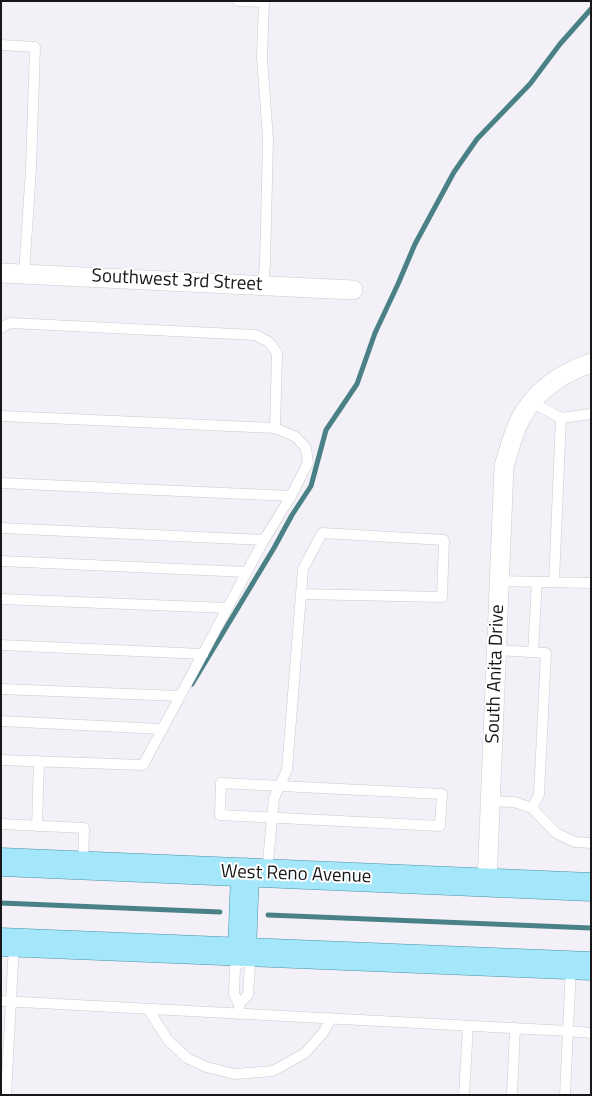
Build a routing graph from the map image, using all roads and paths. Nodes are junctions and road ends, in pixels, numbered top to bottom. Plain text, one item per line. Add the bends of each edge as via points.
1 (238, 1) edge
2 (264, 2) edge
3 (1, 45) edge
4 (1, 273) edge
5 (24, 274) junction
6 (263, 285) junction
7 (353, 290) dead end
8 (1, 328) edge
9 (591, 363) edge
10 (531, 402) junction
11 (591, 414) edge
12 (1, 416) edge
13 (561, 418) junction
14 (275, 428) junction
15 (1, 483) edge
16 (291, 496) junction
17 (1, 528) edge
18 (264, 540) junction
19 (1, 561) edge
20 (247, 572) junction
21 (499, 581) junction
22 (537, 582) junction
23 (554, 582) junction
24 (591, 583) edge
25 (301, 594) junction
26 (1, 599) edge
27 (227, 608) junction
28 (1, 645) edge
29 (497, 650) junction
30 (533, 652) junction
31 (203, 654) junction
32 (1, 690) edge
33 (180, 696) junction
34 (1, 721) edge
35 (162, 729) junction
36 (1, 760) edge
37 (39, 761) junction
38 (279, 786) junction
39 (490, 801) junction
40 (532, 808) junction
41 (272, 818) junction
42 (1, 824) edge
43 (37, 826) junction
44 (591, 843) edge
45 (1, 862) edge
46 (83, 866) junction
47 (256, 873) junction
48 (487, 883) junction
49 (591, 887) edge
50 (8, 942) edge
51 (242, 956) junction
52 (581, 966) edge
53 (6, 1001) edge
54 (239, 1008) junction
55 (148, 1009) junction
56 (331, 1018) junction
57 (468, 1026) junction
58 (515, 1028) junction
59 (568, 1031) junction
60 (591, 1033) edge
61 (6, 1095) edge
62 (464, 1095) edge
63 (512, 1095) edge
64 (565, 1095) edge

1 - 2 lane
2 - 6 lane via 262,57 268,139
3 - 5 lane via 35,46
4 - 5 street, Southwest 3rd Street
5 - 6 street, Southwest 3rd Street
6 - 7 street, Southwest 3rd Street
8 - 14 lane via 10,323 255,334 269,342 277,353
9 - 10 street via 561,377
10 - 13 lane
10 - 21 street, South Anita Drive via 520,419 504,466
11 - 13 lane
12 - 14 lane
13 - 23 lane
14 - 16 lane via 296,437 306,448 308,464
15 - 16 lane
16 - 18 lane
17 - 18 lane
18 - 20 lane
19 - 20 lane
20 - 27 lane
21 - 22 lane
21 - 29 street, South Anita Drive
22 - 23 lane
22 - 30 lane
23 - 24 lane
25 - 25 lane via 303,569 322,533 444,540 442,597
25 - 38 lane via 287,770
26 - 27 lane
27 - 31 lane
28 - 31 lane
29 - 30 lane
29 - 39 street, South Anita Drive
30 - 40 lane via 546,653 539,795
31 - 33 lane
32 - 33 lane
33 - 35 lane
34 - 35 lane
35 - 37 lane via 143,765
36 - 37 lane
37 - 43 lane
38 - 41 lane
38 - 41 lane via 220,782 220,814
38 - 41 lane via 442,794 440,826
39 - 40 lane via 514,802
39 - 48 street, South Anita Drive
40 - 44 lane via 556,833 575,842
41 - 47 lane
42 - 43 lane
43 - 46 lane via 84,828
45 - 46 main road, West Reno Avenue
46 - 47 main road, West Reno Avenue
47 - 48 main road, West Reno Avenue
47 - 51 main road
48 - 49 main road, West Reno Avenue
50 - 51 main road
50 - 53 lane
51 - 52 main road
51 - 54 lane via 235,967 234,994
51 - 54 lane via 250,966 248,995
52 - 59 lane
53 - 55 lane
53 - 61 lane
54 - 55 lane
54 - 56 lane
55 - 56 lane via 168,1040 187,1058 206,1067 235,1074 273,1071 305,1053 323,1033
56 - 57 lane
57 - 58 lane
57 - 62 lane
58 - 59 lane
58 - 63 lane
59 - 60 lane
59 - 64 lane

